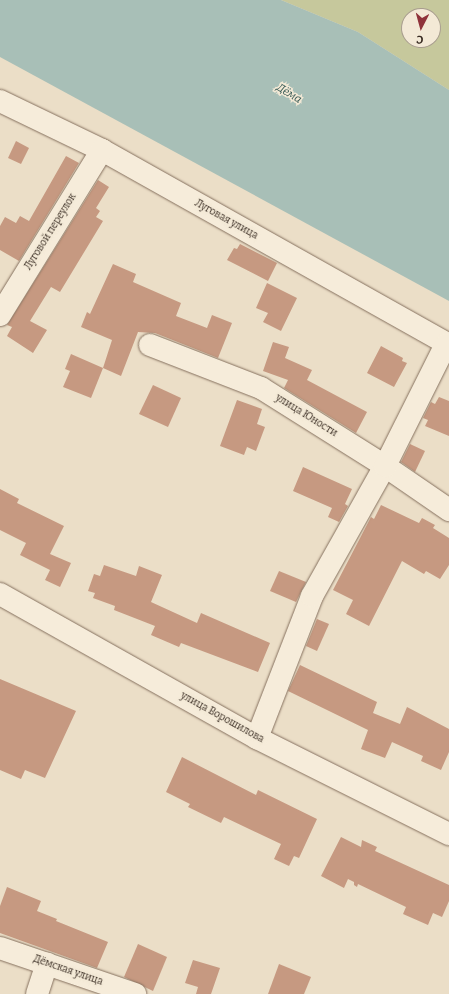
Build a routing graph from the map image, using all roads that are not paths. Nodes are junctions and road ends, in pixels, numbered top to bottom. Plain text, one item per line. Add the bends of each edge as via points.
1 (0, 101) edge
2 (102, 150) junction
3 (0, 315) edge
4 (447, 344) edge
5 (150, 345) dead end
6 (385, 466) junction
7 (449, 510) edge
8 (0, 594) edge
9 (257, 738) junction
10 (449, 834) edge
11 (0, 948) edge
12 (47, 964) junction
13 (37, 994) edge
14 (135, 994) edge

1 - 2 street, Луговая улица
2 - 3 street, Луговой переулок
2 - 4 street, Луговая улица
4 - 6 street
5 - 6 street, улица Юности via 261,388
6 - 7 street, улица Юности
6 - 9 street via 312,596
8 - 9 street, улица Ворошилова
9 - 10 street, улица Ворошилова
11 - 12 street, Дёмская улица
12 - 13 street
12 - 14 street, Дёмская улица

